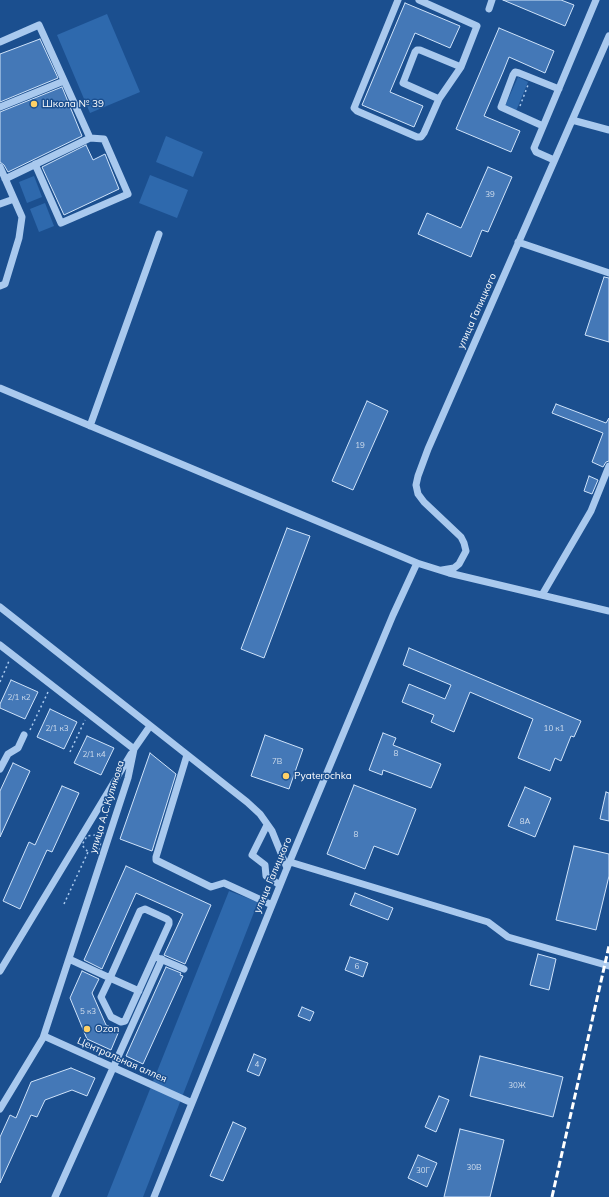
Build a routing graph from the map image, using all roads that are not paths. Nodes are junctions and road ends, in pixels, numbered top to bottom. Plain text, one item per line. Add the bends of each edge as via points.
1 (398, 0) edge
2 (419, 0) edge
3 (492, 0) edge
4 (596, 0) edge
5 (489, 9) dead end
6 (609, 36) edge
7 (0, 42) edge
8 (461, 67) junction
9 (64, 81) junction
10 (559, 90) junction
11 (438, 99) junction
12 (0, 108) edge
13 (572, 120) junction
14 (543, 126) junction
15 (609, 130) edge
16 (90, 138) junction
17 (554, 160) junction
18 (35, 164) junction
19 (0, 167) edge
20 (5, 179) junction
21 (14, 199) junction
22 (0, 204) edge
23 (159, 234) dead end
24 (518, 242) junction
25 (609, 273) edge
26 (0, 286) edge
27 (0, 388) edge
28 (90, 426) junction
29 (609, 466) edge
30 (417, 563) junction
31 (440, 571) junction
32 (542, 595) junction
33 (0, 607) edge
34 (609, 611) edge
35 (0, 645) edge
36 (150, 726) junction
37 (24, 735) road end
38 (134, 749) junction
39 (187, 755) junction
40 (0, 769) edge
41 (268, 825) junction
42 (288, 865) junction
43 (280, 885) junction
44 (272, 905) junction
45 (154, 956) junction
46 (162, 959) junction
47 (69, 960) junction
48 (609, 966) edge
49 (184, 969) dead end
50 (0, 971) edge
51 (110, 978) junction
52 (138, 991) junction
53 (44, 1036) junction
54 (113, 1067) junction
55 (192, 1103) junction
56 (0, 1109) edge
57 (55, 1197) edge
58 (154, 1197) edge

1 - 11 street via 354,108 357,112 421,137
2 - 8 street via 477,26
3 - 5 street
4 - 10 street
6 - 13 street, улица Галицкого
7 - 9 street via 39,25
8 - 11 street
8 - 11 street via 420,50 415,52 403,83
9 - 12 street
9 - 16 street
10 - 14 street
10 - 14 street via 515,72 513,75 500,107
13 - 15 street
13 - 17 street, улица Галицкого
14 - 17 street via 534,150
16 - 18 street
16 - 18 street via 104,139 128,194 61,223
17 - 24 street, улица Галицкого
18 - 20 street
19 - 20 street
20 - 21 street
21 - 22 street
21 - 26 street via 22,217 19,238 5,284
23 - 28 street
24 - 25 street
24 - 31 street, улица Галицкого via 418,476 418,494 461,537 466,551 454,568
27 - 28 street
28 - 30 street
29 - 32 street via 591,511
30 - 31 street
30 - 42 street, улица Галицкого
31 - 32 street
32 - 34 street
33 - 36 street
35 - 38 street
36 - 38 street
36 - 39 street
37 - 40 street via 18,748 8,754
38 - 47 street, улица А.С.Куликова via 128,778
38 - 50 street, улица А.С.Куликова
39 - 41 street via 247,802
39 - 44 street via 156,860 211,887 224,883
41 - 42 street
41 - 43 street via 252,855 265,865 266,876
42 - 43 street, улица Галицкого
42 - 48 street via 488,922 508,937
43 - 44 street, улица Галицкого
44 - 55 street, улица Галицкого
45 - 46 street
45 - 51 street via 170,921 142,909
45 - 52 street
46 - 49 street
46 - 54 street
47 - 51 street
47 - 53 street, улица А.С.Куликова
51 - 52 street
51 - 52 street via 101,997 113,1019 125,1021
53 - 54 street, Центральная аллея
53 - 56 street, улица А.С.Куликова
54 - 55 street, Центральная аллея
54 - 57 street
55 - 58 street, улица Галицкого

